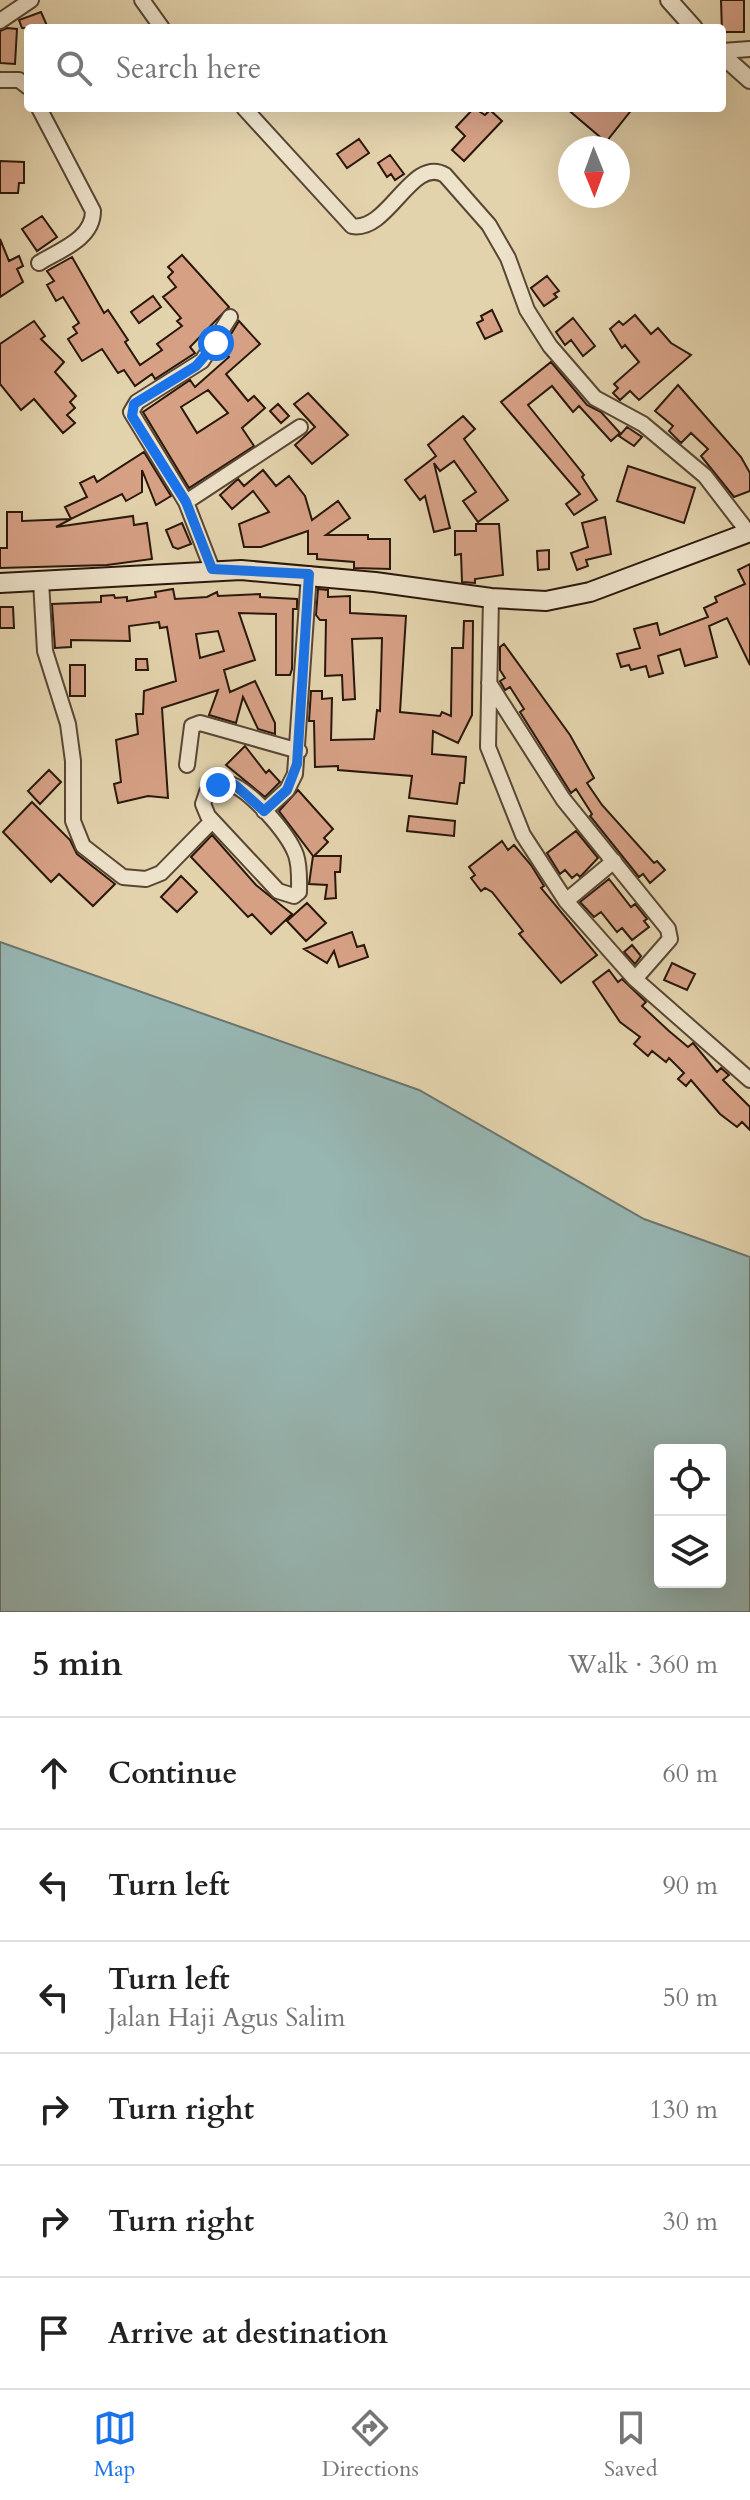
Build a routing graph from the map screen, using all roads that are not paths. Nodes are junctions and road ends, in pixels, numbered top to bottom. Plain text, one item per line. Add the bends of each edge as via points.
1 (31, 0) edge
2 (142, 0) edge
3 (669, 0) edge
4 (0, 21) edge
5 (159, 24) edge
6 (690, 24) edge
7 (750, 49) edge
8 (726, 52) edge
9 (726, 57) edge
10 (0, 80) edge
11 (750, 80) edge
12 (24, 84) edge
13 (41, 112) edge
14 (248, 112) edge
15 (39, 263) dead end
16 (230, 317) dead end
17 (300, 427) dead end
18 (186, 502) junction
19 (749, 532) edge
20 (212, 569) junction
21 (309, 574) junction
22 (41, 581) junction
23 (0, 583) edge
24 (491, 598) junction
25 (489, 683) junction
26 (299, 751) junction
27 (187, 765) dead end
28 (264, 811) junction
29 (212, 821) junction
30 (614, 861) junction
31 (566, 901) junction
32 (635, 979) junction
33 (750, 1080) edge

1 - 4 street
2 - 5 street
3 - 6 street
7 - 8 street
9 - 11 street
10 - 12 street
13 - 15 street via 93,211 93,222 82,237
14 - 19 street via 352,226 374,220 424,173 436,170 445,175 489,225 527,310 557,354 595,398 643,424 705,476
16 - 18 street via 202,361 137,402 131,412
17 - 18 street
18 - 20 street
19 - 24 main road via 578,596 546,601
20 - 21 main road
20 - 22 main road
21 - 24 main road
21 - 26 street
22 - 23 main road
22 - 29 street via 45,651 68,724 73,821 83,846 123,877 146,879 161,873
24 - 25 street
25 - 30 street via 563,799
25 - 31 street via 486,729 498,777 523,835
26 - 27 street via 200,723 188,733
26 - 28 street via 292,782
28 - 29 street via 235,785 223,783 205,796
28 - 29 street via 295,852 299,892 294,896 278,891
30 - 31 street
30 - 32 street via 670,934
31 - 32 street
32 - 33 street

